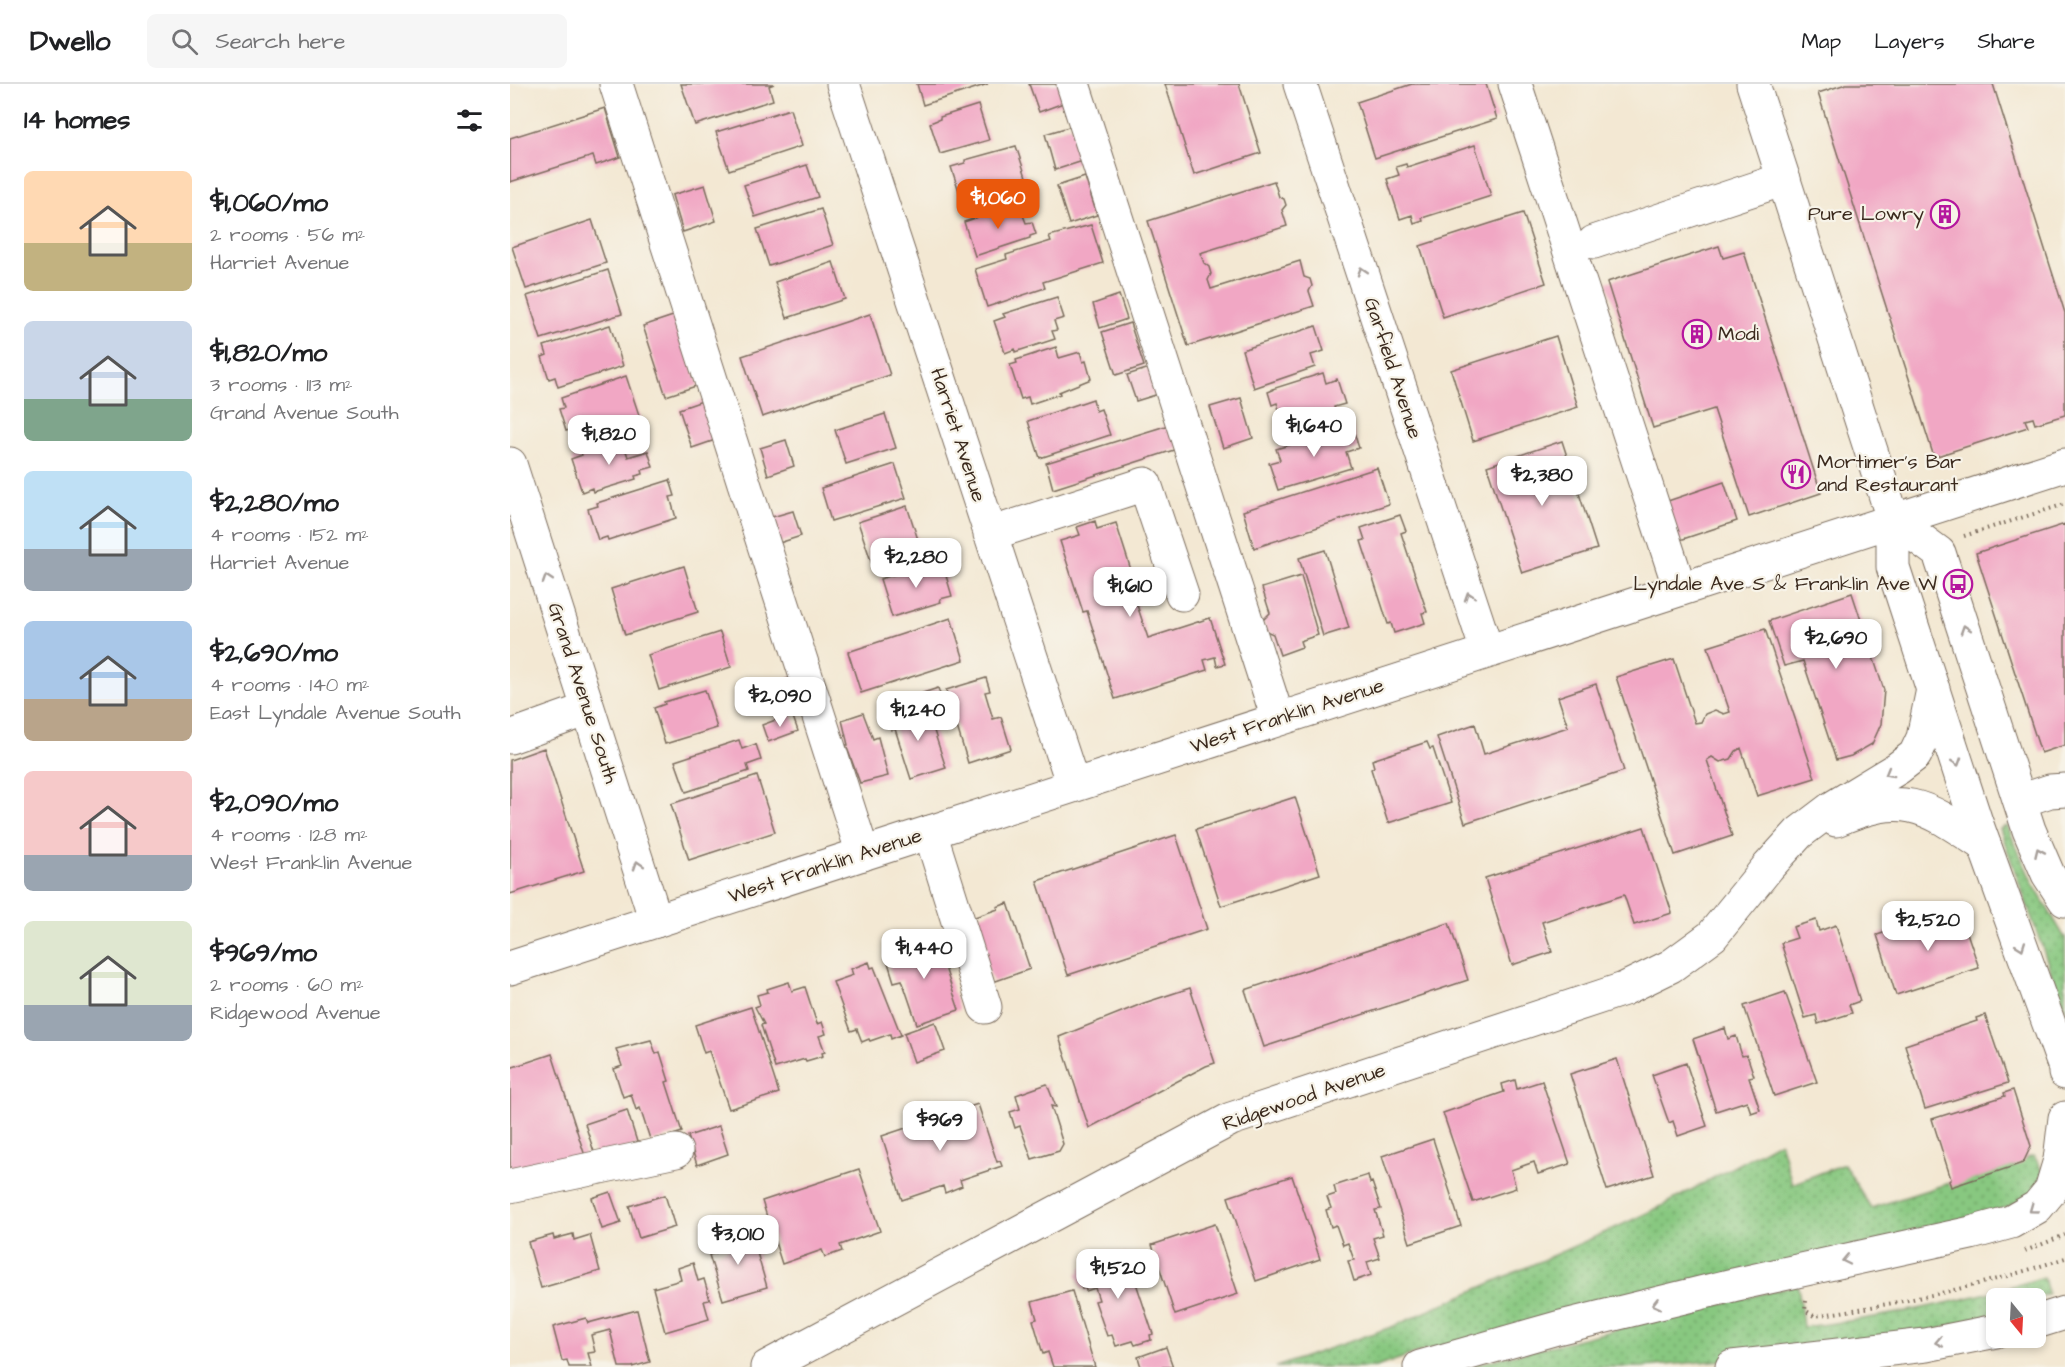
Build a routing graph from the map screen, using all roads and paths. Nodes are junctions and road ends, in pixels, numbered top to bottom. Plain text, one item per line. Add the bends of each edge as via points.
1 (616, 84) edge
2 (843, 84) edge
3 (1073, 84) edge
4 (1300, 84) edge
5 (1515, 84) edge
6 (1753, 84) edge
7 (1784, 179) junction
8 (1594, 242) dead end
9 (510, 464) edge
10 (2065, 465) edge
11 (1893, 519) junction
12 (990, 534) junction
13 (1680, 589) junction
14 (1182, 594) dead end
15 (1487, 651) junction
16 (1933, 689) junction
17 (588, 709) junction
18 (1278, 720) junction
19 (510, 736) edge
20 (1073, 785) junction
21 (2065, 790) edge
22 (2020, 801) junction
23 (930, 832) junction
24 (1984, 845) junction
25 (863, 854) junction
26 (1768, 867) junction
27 (2065, 900) edge
28 (656, 921) junction
29 (510, 968) edge
30 (986, 1006) dead end
31 (2065, 1068) edge
32 (2065, 1073) edge
33 (2065, 1118) edge
34 (675, 1151) dead end
35 (510, 1186) edge
36 (2065, 1235) edge
37 (2020, 1253) dead end
38 (2065, 1258) edge
39 (1810, 1296) dead end
40 (1986, 1333) edge
41 (767, 1367) edge
42 (1420, 1367) edge
43 (1732, 1367) edge

1 - 25 main road
2 - 12 main road, Harriet Avenue
3 - 18 main road
15 -> 4 main road, Garfield Avenue
5 - 13 main road
6 - 7 main road
7 - 8 main road
7 - 11 main road
17 -> 9 main road, Grand Avenue South
10 - 11 main road, West Franklin Avenue
11 - 13 main road, West Franklin Avenue
11 - 16 main road via 1893,567
22 -> 11 main road via 1939,553
12 - 14 main road via 1145,484
12 - 20 main road, Harriet Avenue
13 - 15 main road, West Franklin Avenue
15 - 18 main road, West Franklin Avenue
16 -> 24 main road
16 -> 26 main road, Ridgewood Avenue via 1923,738 1915,755 1809,825
17 - 19 main road
28 -> 17 main road, Grand Avenue South
18 - 20 main road, West Franklin Avenue
20 - 23 main road, West Franklin Avenue
21 - 22 main road
27 -> 22 main road via 2048,873
23 - 25 main road, West Franklin Avenue
23 - 30 main road
24 - 26 main road, Ridgewood Avenue via 1922,808 1897,804 1870,807 1825,825
24 -> 31 main road
25 - 28 main road, West Franklin Avenue
26 - 41 main road, Ridgewood Avenue via 1712,936 1662,971 1624,989 1231,1119
28 - 29 main road, West Franklin Avenue
31 - 32 main road
33 -> 42 main road via 2060,1160 2051,1190 2037,1207 2011,1222 1557,1328
34 - 35 main road
36 - 37 path
38 - 39 path via 1920,1299 1814,1316 1806,1310
40 -> 43 main road via 1926,1345

